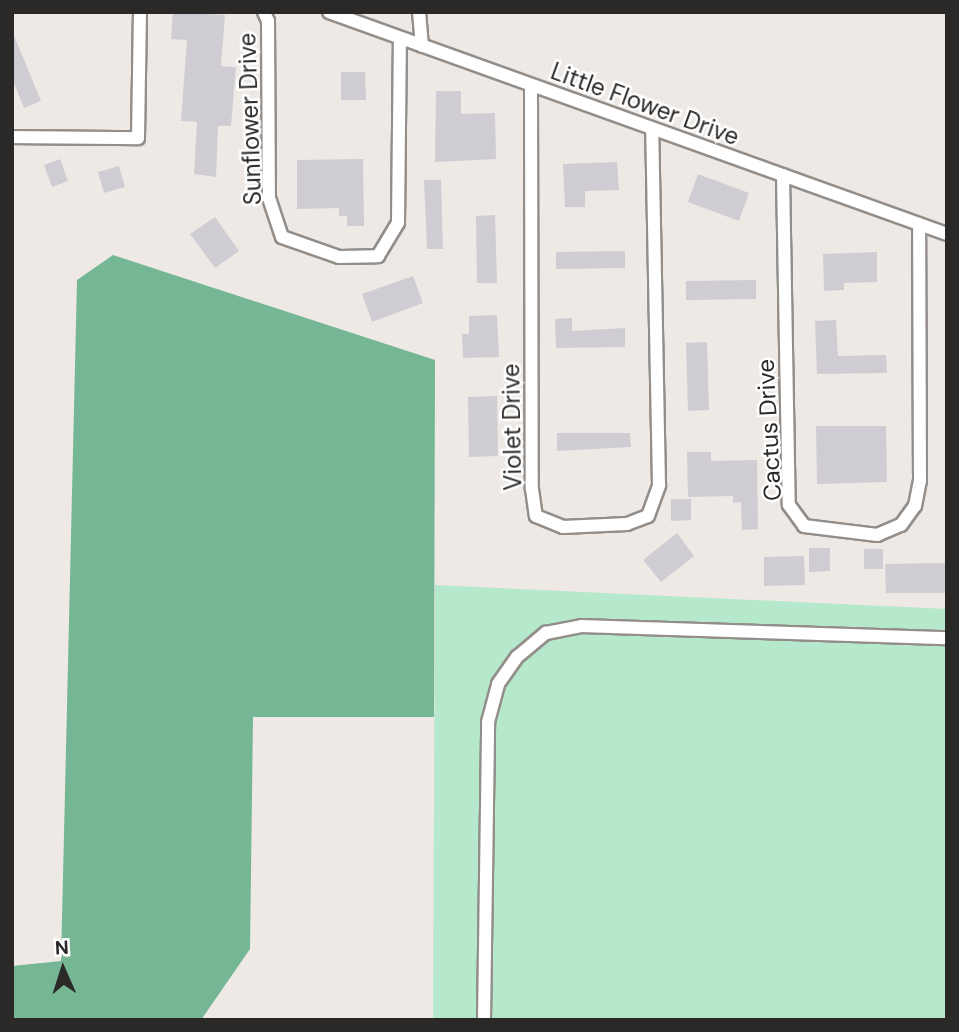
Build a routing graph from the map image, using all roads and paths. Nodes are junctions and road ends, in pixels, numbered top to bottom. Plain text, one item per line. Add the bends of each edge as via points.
1 (140, 12) edge
2 (264, 12) edge
3 (329, 12) edge
4 (419, 12) edge
5 (400, 39) junction
6 (422, 46) junction
7 (531, 85) junction
8 (652, 129) junction
9 (12, 137) edge
10 (782, 175) junction
11 (919, 224) junction
12 (947, 234) edge
13 (947, 638) edge
14 (484, 1020) edge

1 - 9 lane via 138,138
2 - 5 lane, Sunflower Drive via 268,21 269,198 282,237 339,257 379,256 398,223
3 - 5 lane, Little Flower Drive
4 - 6 lane
5 - 6 lane, Little Flower Drive
6 - 7 lane, Little Flower Drive
7 - 8 lane, Little Flower Drive
7 - 8 lane, Violet Drive via 532,489 537,516 563,527 627,524 648,516 659,485
8 - 10 lane, Little Flower Drive
10 - 11 lane, Little Flower Drive
10 - 11 lane, Cactus Drive via 789,505 804,526 877,535 901,525 915,506 920,481
11 - 12 lane, Little Flower Drive
13 - 14 lane via 581,626 546,634 517,657 498,684 488,722

